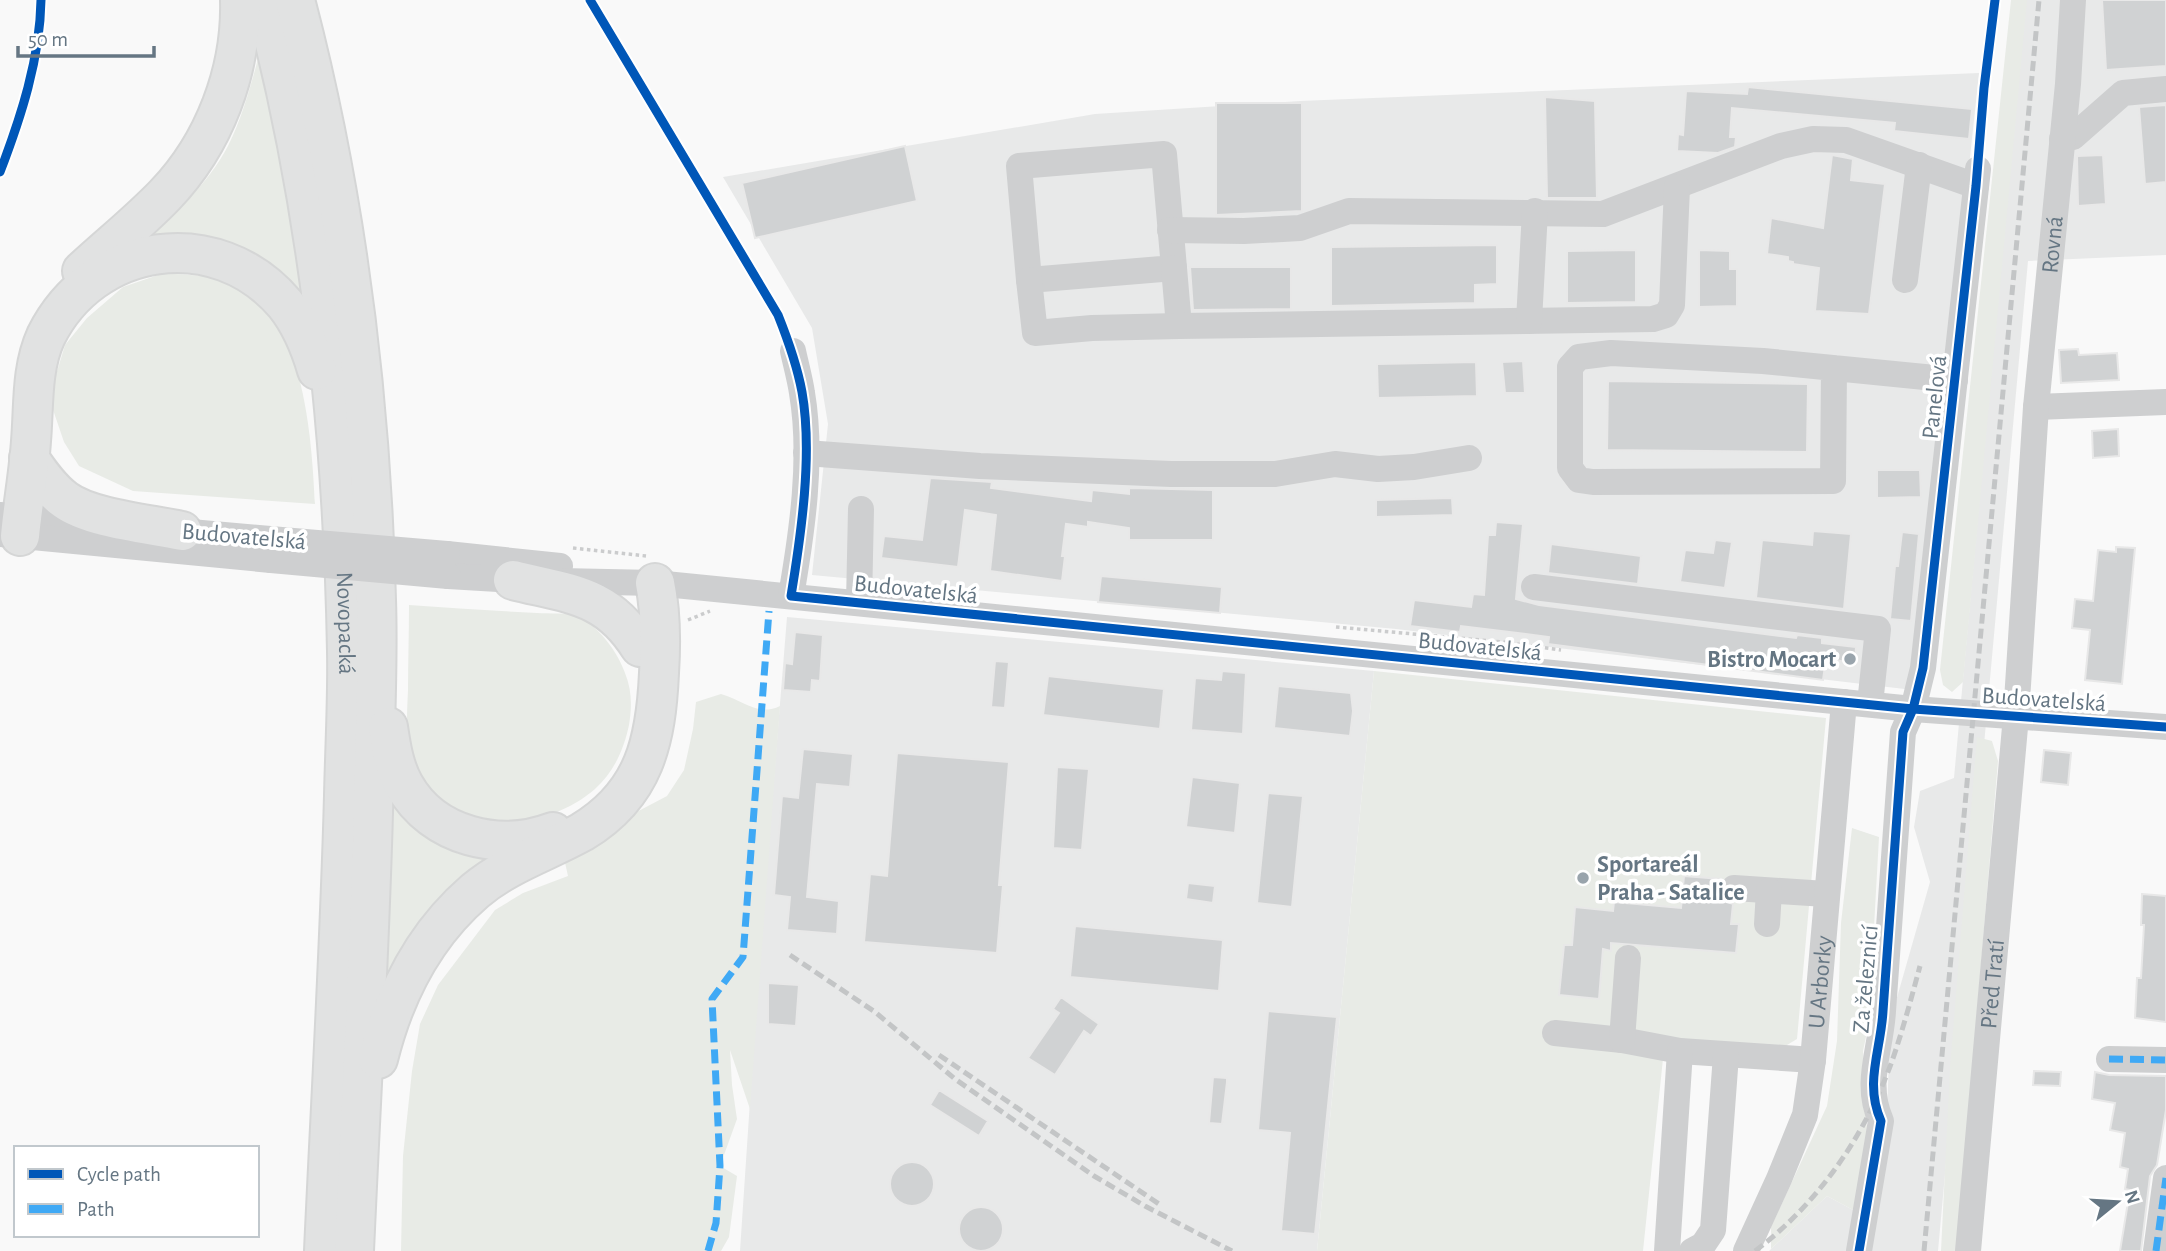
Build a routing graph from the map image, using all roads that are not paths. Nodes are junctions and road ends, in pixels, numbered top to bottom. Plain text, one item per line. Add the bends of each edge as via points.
1 (240, 0) edge
2 (264, 0) edge
3 (295, 0) edge
4 (2073, 0) edge
5 (2166, 89) edge
6 (2063, 139) junction
7 (1919, 165) junction
8 (1677, 187) junction
9 (1535, 211) junction
10 (1170, 230) junction
11 (1174, 268) junction
12 (1029, 280) junction
13 (1905, 280) dead end
14 (1530, 321) junction
15 (1179, 326) junction
16 (793, 351) dead end
17 (1834, 368) junction
18 (1955, 380) junction
19 (2166, 402) edge
20 (2036, 407) junction
21 (337, 436) junction
22 (806, 453) junction
23 (1469, 458) dead end
24 (12, 463) edge
25 (861, 509) dead end
26 (7, 525) edge
27 (182, 531) junction
28 (271, 549) junction
29 (447, 565) junction
30 (657, 570) junction
31 (513, 580) junction
32 (1534, 587) dead end
33 (791, 596) junction
34 (859, 603) junction
35 (640, 647) junction
36 (377, 653) junction
37 (1857, 703) junction
38 (1913, 709) junction
39 (2015, 716) junction
40 (2166, 727) edge
41 (1734, 888) dead end
42 (1769, 891) junction
43 (1826, 894) junction
44 (1767, 924) dead end
45 (1628, 958) dead end
46 (1555, 1033) dead end
47 (1622, 1040) junction
48 (1681, 1051) junction
49 (1726, 1055) junction
50 (2109, 1059) dead end
51 (1813, 1060) junction
52 (2166, 1060) edge
53 (359, 1150) junction
54 (2166, 1178) edge
55 (324, 1251) edge
56 (354, 1251) edge
57 (1667, 1251) edge
58 (1692, 1251) edge
59 (1745, 1251) edge
60 (1860, 1251) edge
61 (1968, 1251) edge
62 (2156, 1251) edge

1 - 24 highway via 239,38 229,85 201,148 165,195 69,283 42,316 27,358
2 - 21 highway, Novopacká via 308,205
3 - 36 highway, Novopacká via 332,169 358,344 369,458
4 - 6 street, Rovná
5 - 6 street via 2123,93 2073,137
6 - 20 street, Rovná
7 - 8 street via 1846,140 1813,139 1782,146
7 - 13 street
7 - 18 street, Panelová via 1977,178
8 - 9 street via 1603,214
8 - 14 street via 1672,305 1666,315 1653,320
9 - 10 street via 1349,211 1300,228
9 - 14 street
10 - 11 street
10 - 12 street via 1164,154 1019,166
11 - 12 street
11 - 15 street
12 - 15 street via 1035,333
14 - 15 street
16 - 22 street via 803,394
17 - 17 street via 1611,353 1579,357 1570,367 1570,468 1579,480 1593,482 1833,481
17 - 18 street
18 - 38 street, Panelová via 1923,668
19 - 20 street
20 - 39 street, Rovná
21 - 24 highway via 306,337 286,305 262,282 235,266 204,256 170,253 137,258 104,272 77,293 55,320 37,361
21 - 55 highway, Novopacká via 347,654
22 - 23 street via 1171,474 1275,474 1335,464 1378,469
22 - 33 street via 801,540
24 - 26 highway
24 - 27 highway via 40,474 62,498 83,510
25 - 34 street
26 - 27 street, Budovatelská
26 - 28 street, Budovatelská
27 - 28 street, Budovatelská
28 - 29 street, Budovatelská, bridge
29 - 30 street, Budovatelská
29 - 31 street, Budovatelská
30 - 31 street, Budovatelská
30 - 33 street, Budovatelská
30 - 35 highway via 640,624
30 - 53 highway via 661,624 658,705 655,732 635,781 583,831 522,860 476,891 433,935 395,1001
31 - 35 highway via 595,602 620,620
32 - 37 street, U Arborky via 1878,629
33 - 34 street, Budovatelská
34 - 37 street, Budovatelská
35 - 36 highway via 645,714 634,755 622,778 597,807 573,823 533,838 503,841 471,837 443,824 404,786 391,748
36 - 53 highway, Novopacká
37 - 38 street, Budovatelská
37 - 43 street, U Arborky
38 - 39 street, Budovatelská
38 - 60 street, Za železnicí via 1903,732 1883,1020 1872,1086 1881,1121
39 - 40 street, Budovatelská
39 - 61 street, Před Tratí
41 - 42 street
42 - 43 street
42 - 44 street
43 - 51 street, U Arborky
45 - 47 street
46 - 47 street
47 - 48 street
48 - 49 street
48 - 57 street
49 - 51 street
49 - 58 street via 1713,1230 1703,1245
50 - 52 street
51 - 59 street, U Arborky via 1805,1115
53 - 56 highway, Novopacká
54 - 62 street

